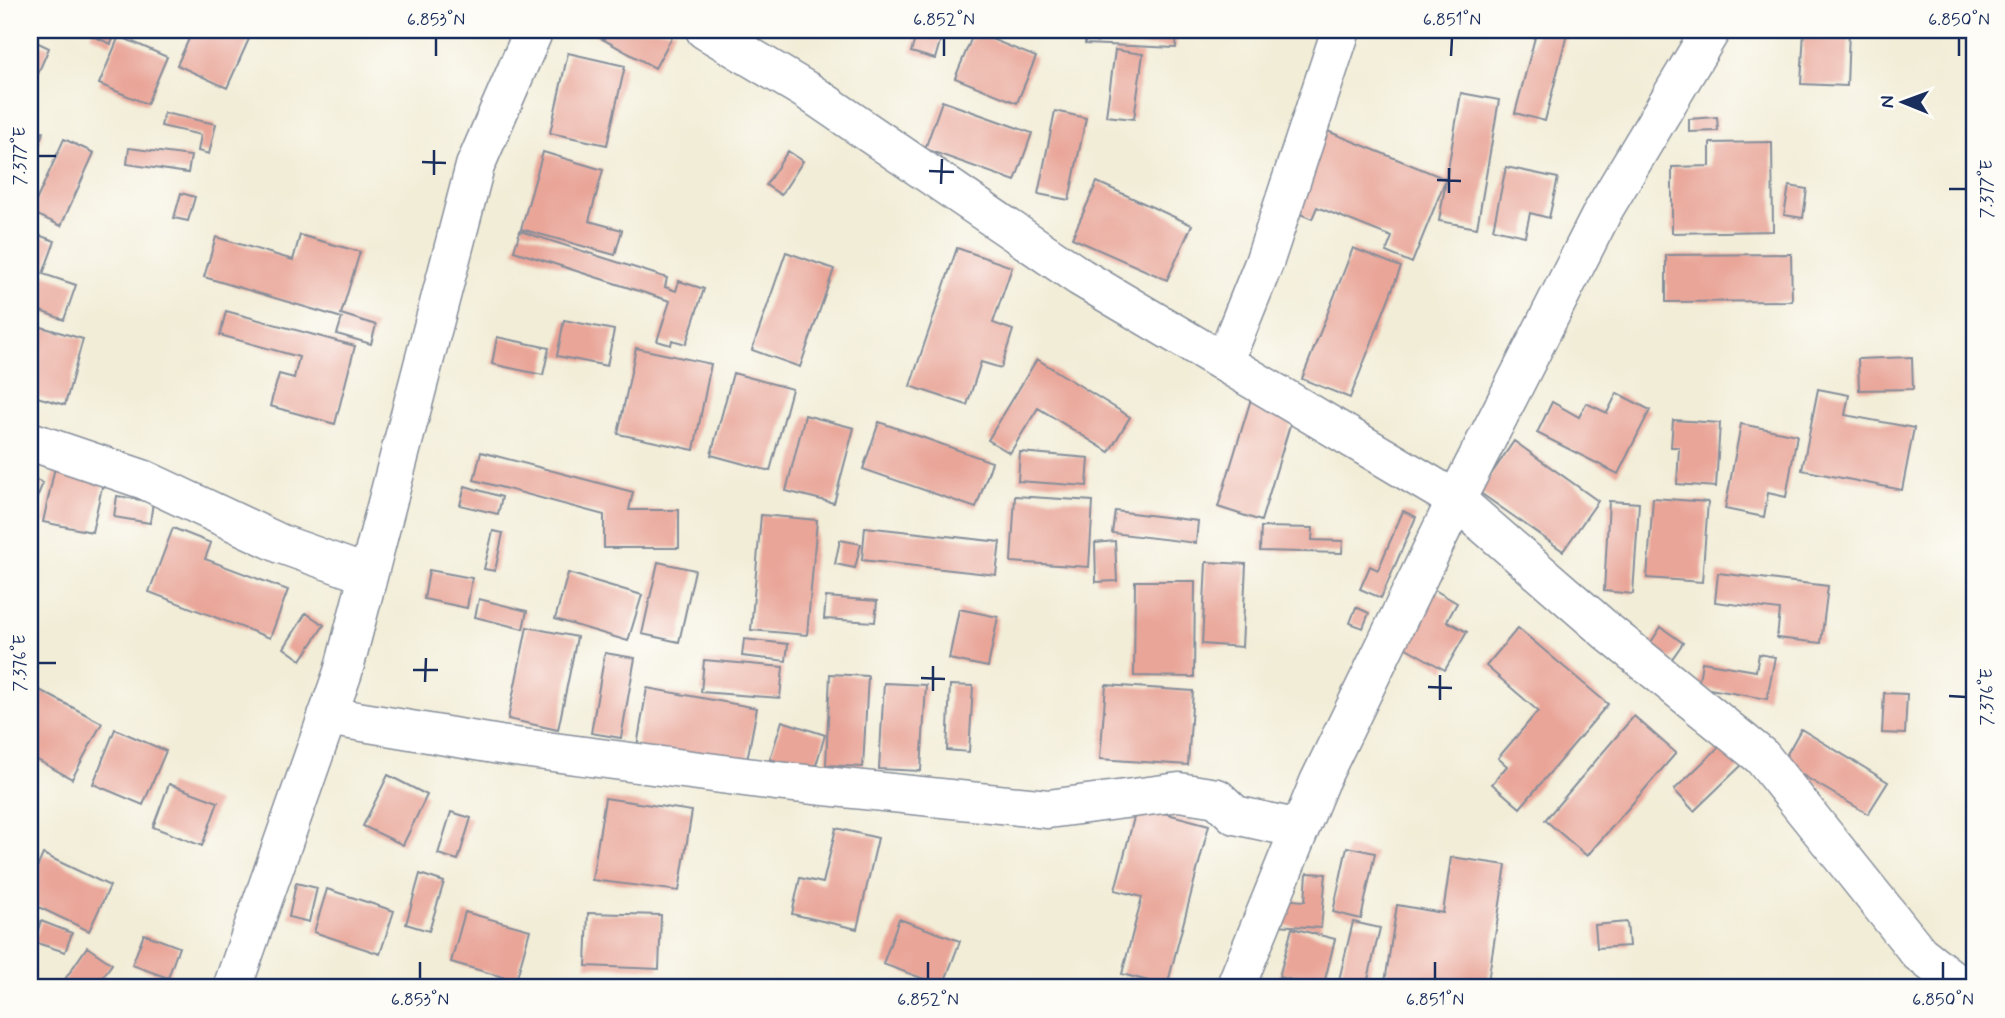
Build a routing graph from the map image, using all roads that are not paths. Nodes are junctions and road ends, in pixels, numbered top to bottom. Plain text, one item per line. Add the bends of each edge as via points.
1 (534, 30) edge
2 (705, 30) edge
3 (1341, 30) edge
4 (1712, 30) edge
5 (1224, 362) junction
6 (30, 441) edge
7 (1456, 500) junction
8 (368, 576) junction
9 (327, 716) junction
10 (1300, 829) junction
11 (232, 988) edge
12 (1235, 988) edge
13 (1963, 988) edge

1 - 8 street via 475,166
2 - 5 street via 809,92 1080,277
3 - 5 street via 1264,263
4 - 7 street via 1604,209
5 - 7 street
6 - 8 street via 145,480 281,544
7 - 10 street
7 - 13 street via 1762,757 1919,953
8 - 9 street
9 - 10 street via 500,745 776,782 1048,808 1178,792 1217,798 1235,815
9 - 11 street
10 - 12 street

